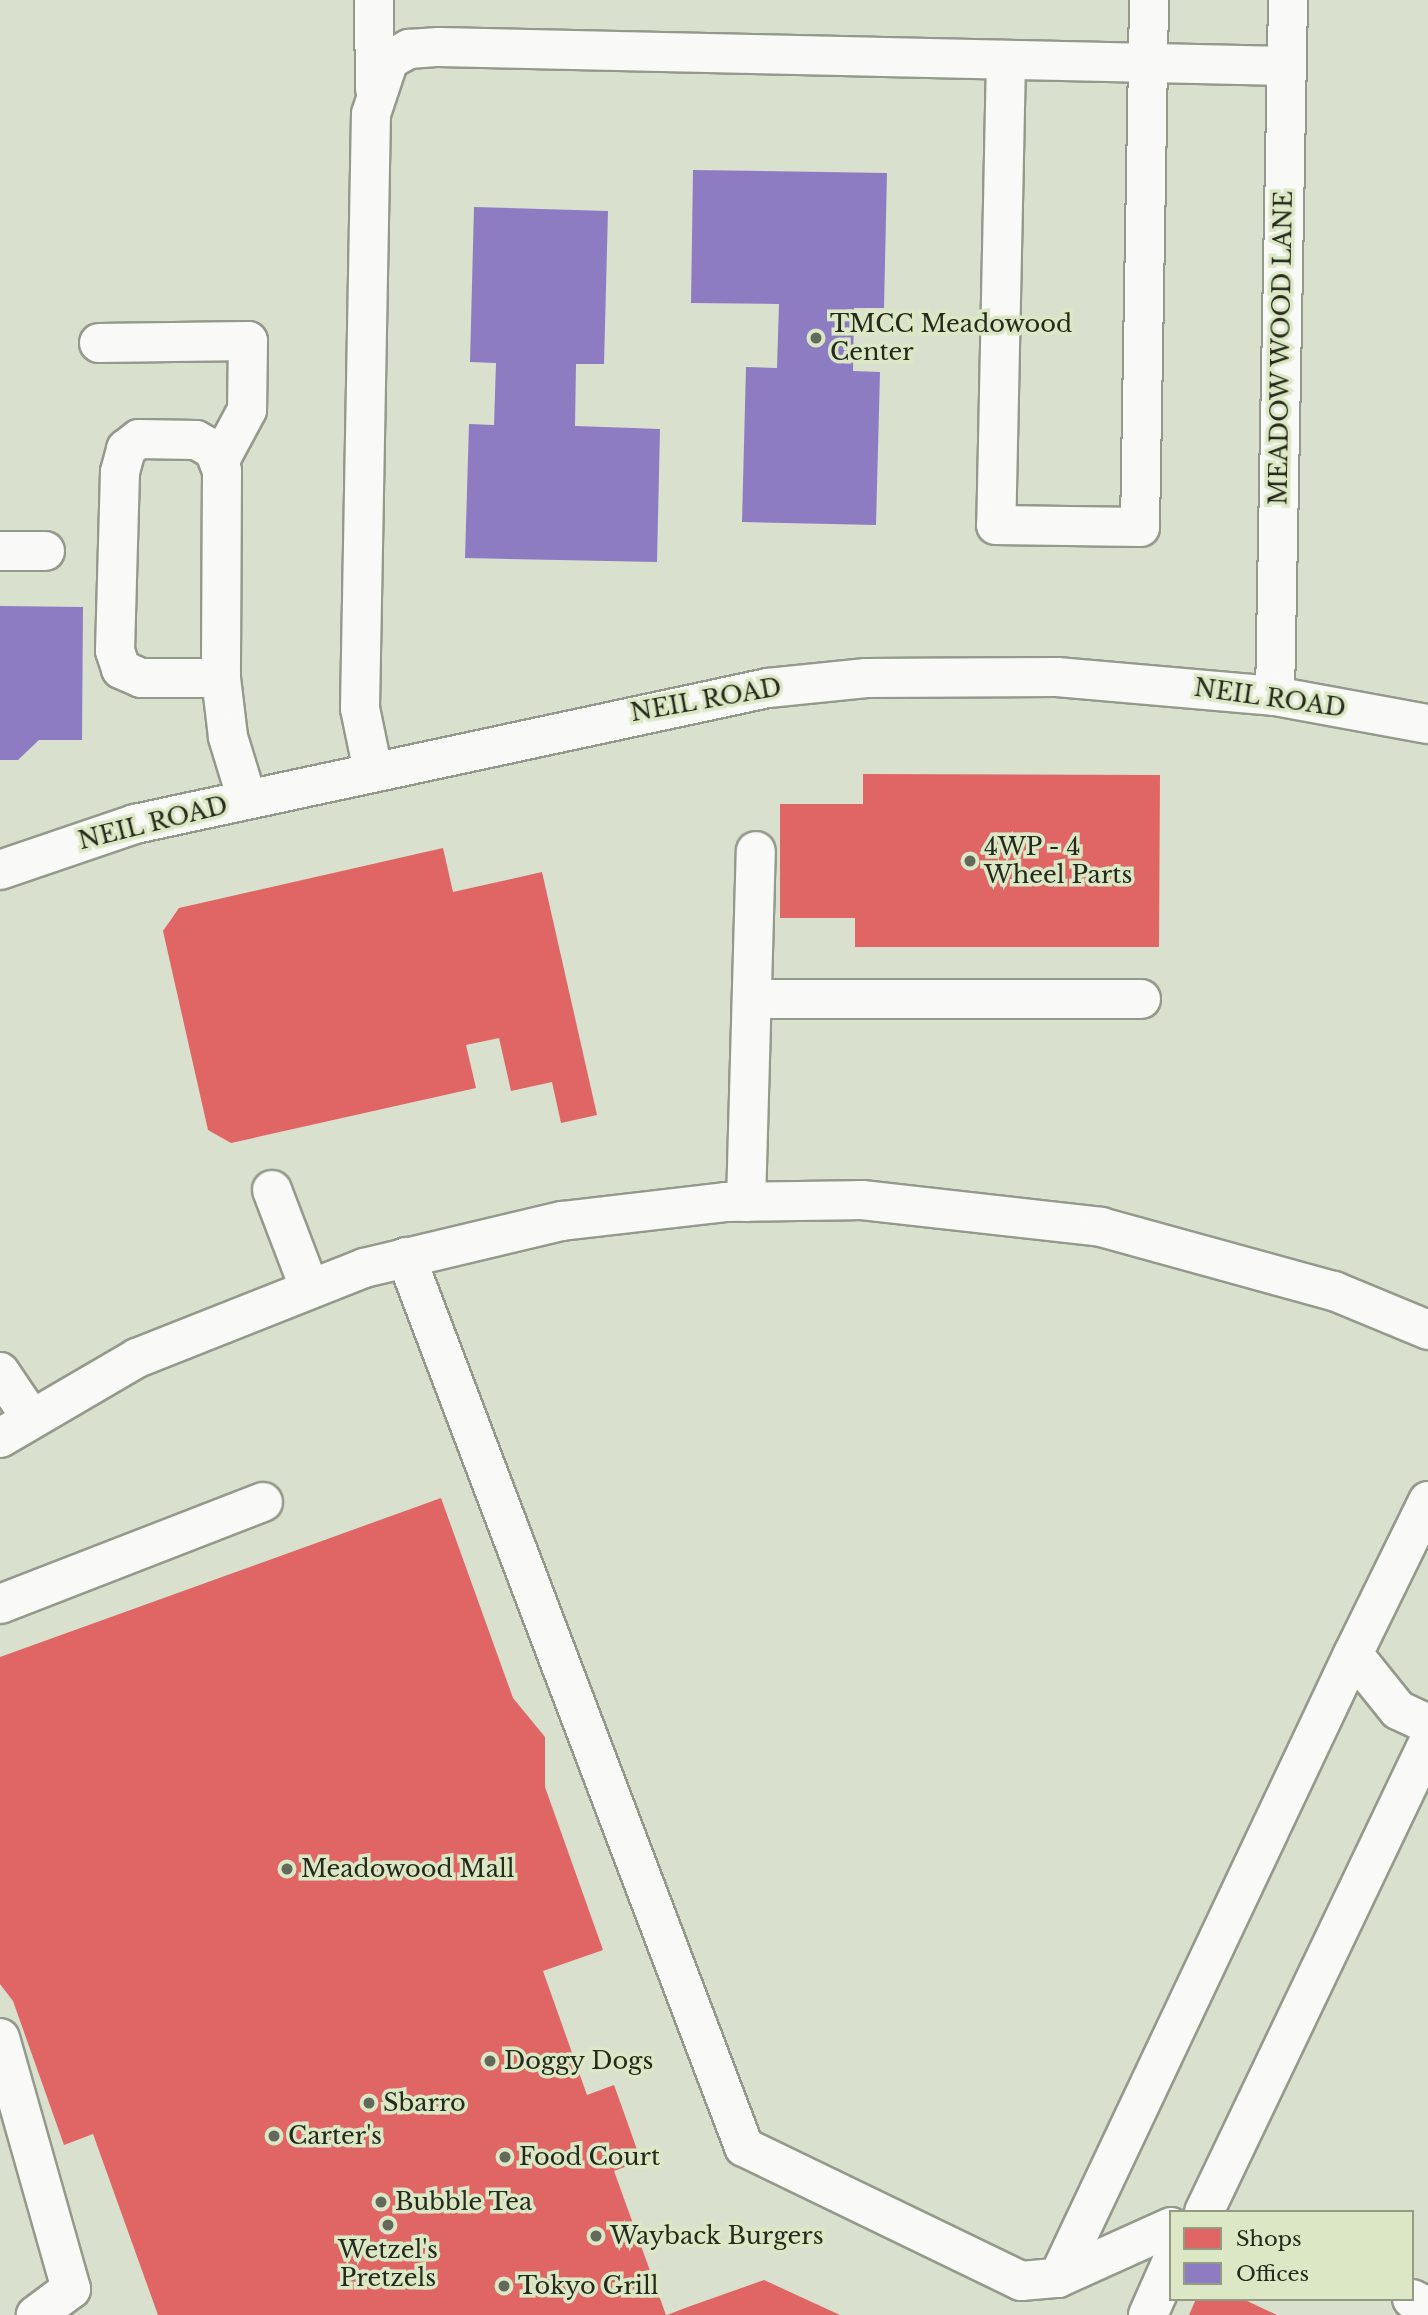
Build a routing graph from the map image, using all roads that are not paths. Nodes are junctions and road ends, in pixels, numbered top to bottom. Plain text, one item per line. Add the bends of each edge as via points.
1 (374, 0) edge
2 (1149, 0) edge
3 (1288, 0) edge
4 (1006, 60) junction
5 (1149, 63) junction
6 (1286, 66) junction
7 (375, 89) junction
8 (99, 343) dead end
9 (219, 461) junction
10 (0, 551) edge
11 (45, 551) dead end
12 (222, 678) junction
13 (1275, 696) junction
14 (1428, 724) edge
15 (373, 771) junction
16 (247, 799) junction
17 (757, 851) dead end
18 (0, 870) edge
19 (752, 999) junction
20 (1141, 999) dead end
21 (272, 1191) dead end
22 (746, 1202) junction
23 (406, 1256) junction
24 (309, 1287) junction
25 (1428, 1329) edge
26 (0, 1372) edge
27 (15, 1428) edge
28 (1428, 1501) edge
29 (263, 1502) dead end
30 (0, 1604) edge
31 (1353, 1654) junction
32 (1428, 1724) edge
33 (1428, 1744) edge
34 (0, 2038) edge
35 (1205, 2210) edge
36 (1169, 2228) edge
37 (1169, 2268) edge
38 (1058, 2278) junction
39 (36, 2315) edge
40 (1148, 2315) edge

1 - 7 street
2 - 5 street
3 - 6 street, MEADOW WOOD LANE
4 - 5 street
4 - 5 street via 996,525 1140,527
4 - 7 street via 439,47 409,50 390,60
5 - 6 street
6 - 13 street, MEADOW WOOD LANE
7 - 15 street via 360,708
8 - 9 street via 248,341 247,410
9 - 12 street
9 - 12 street via 214,450 196,440 139,439 126,449 115,651 121,669 141,678
10 - 11 street
12 - 16 street via 228,737
13 - 14 street, NEIL ROAD
13 - 15 street, NEIL ROAD via 1057,677 866,678 670,704
15 - 16 street, NEIL ROAD
16 - 18 street, NEIL ROAD via 135,824
17 - 19 street
19 - 20 street
19 - 22 street
21 - 24 street
22 - 23 street via 602,1214
22 - 25 street via 862,1200 1101,1227 1334,1291
23 - 24 street
23 - 38 street via 744,2147 1002,2276
24 - 27 street via 137,1358
26 - 27 street
28 - 31 street
29 - 30 street
31 - 32 street via 1375,1688 1398,1710
31 - 38 street
33 - 35 street
34 - 39 street via 71,2289
36 - 38 street
37 - 40 street

